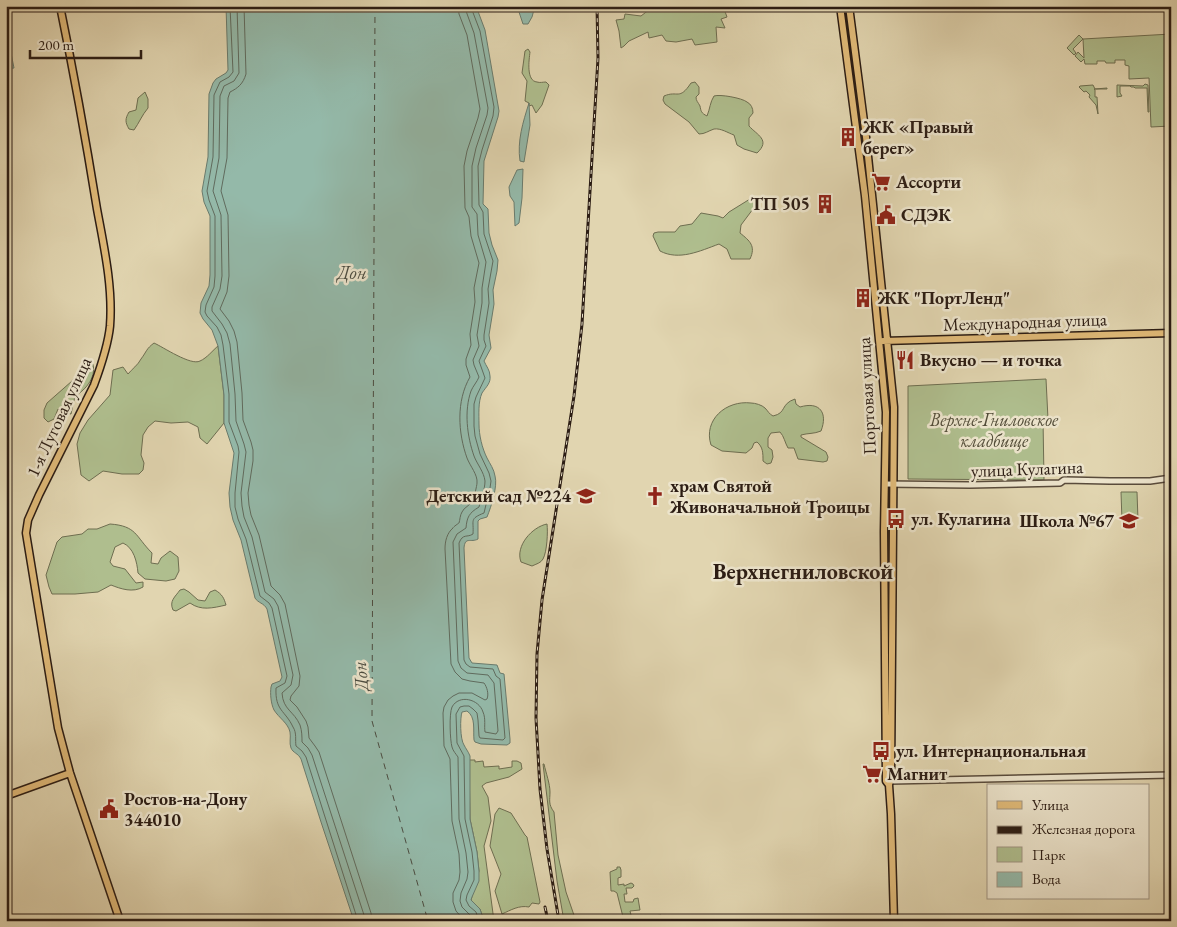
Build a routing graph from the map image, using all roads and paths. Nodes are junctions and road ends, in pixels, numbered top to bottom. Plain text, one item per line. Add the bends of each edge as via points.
1 (60, 6) edge
2 (840, 6) edge
3 (849, 6) edge
4 (1171, 333) edge
5 (887, 341) junction
6 (880, 342) junction
7 (894, 420) junction
8 (886, 421) junction
9 (1171, 478) edge
10 (885, 484) junction
11 (893, 485) junction
12 (70, 773) junction
13 (1171, 775) edge
14 (890, 783) junction
15 (6, 796) edge
16 (120, 921) edge
17 (894, 921) edge

1 - 12 main road, 1-я Луговая улица via 82,115 107,264 110,303 110,327 101,368 28,520 26,533 58,728
2 - 6 main road, Портовая улица
3 - 5 main road, Портовая улица
4 - 5 main road, Международная улица
5 - 6 main road, Международная улица
5 - 7 main road, Портовая улица
6 - 8 main road, Портовая улица
7 - 8 main road via 889,418
7 - 11 main road, Портовая улица
8 - 10 main road, Портовая улица
9 - 11 street, улица Кулагина
10 - 11 street, улица Кулагина
10 - 14 main road, Портовая улица via 886,781
11 - 14 main road, Портовая улица
12 - 15 main road
12 - 16 main road, 1-я Луговая улица
13 - 14 street
14 - 17 main road, Портовая улица

